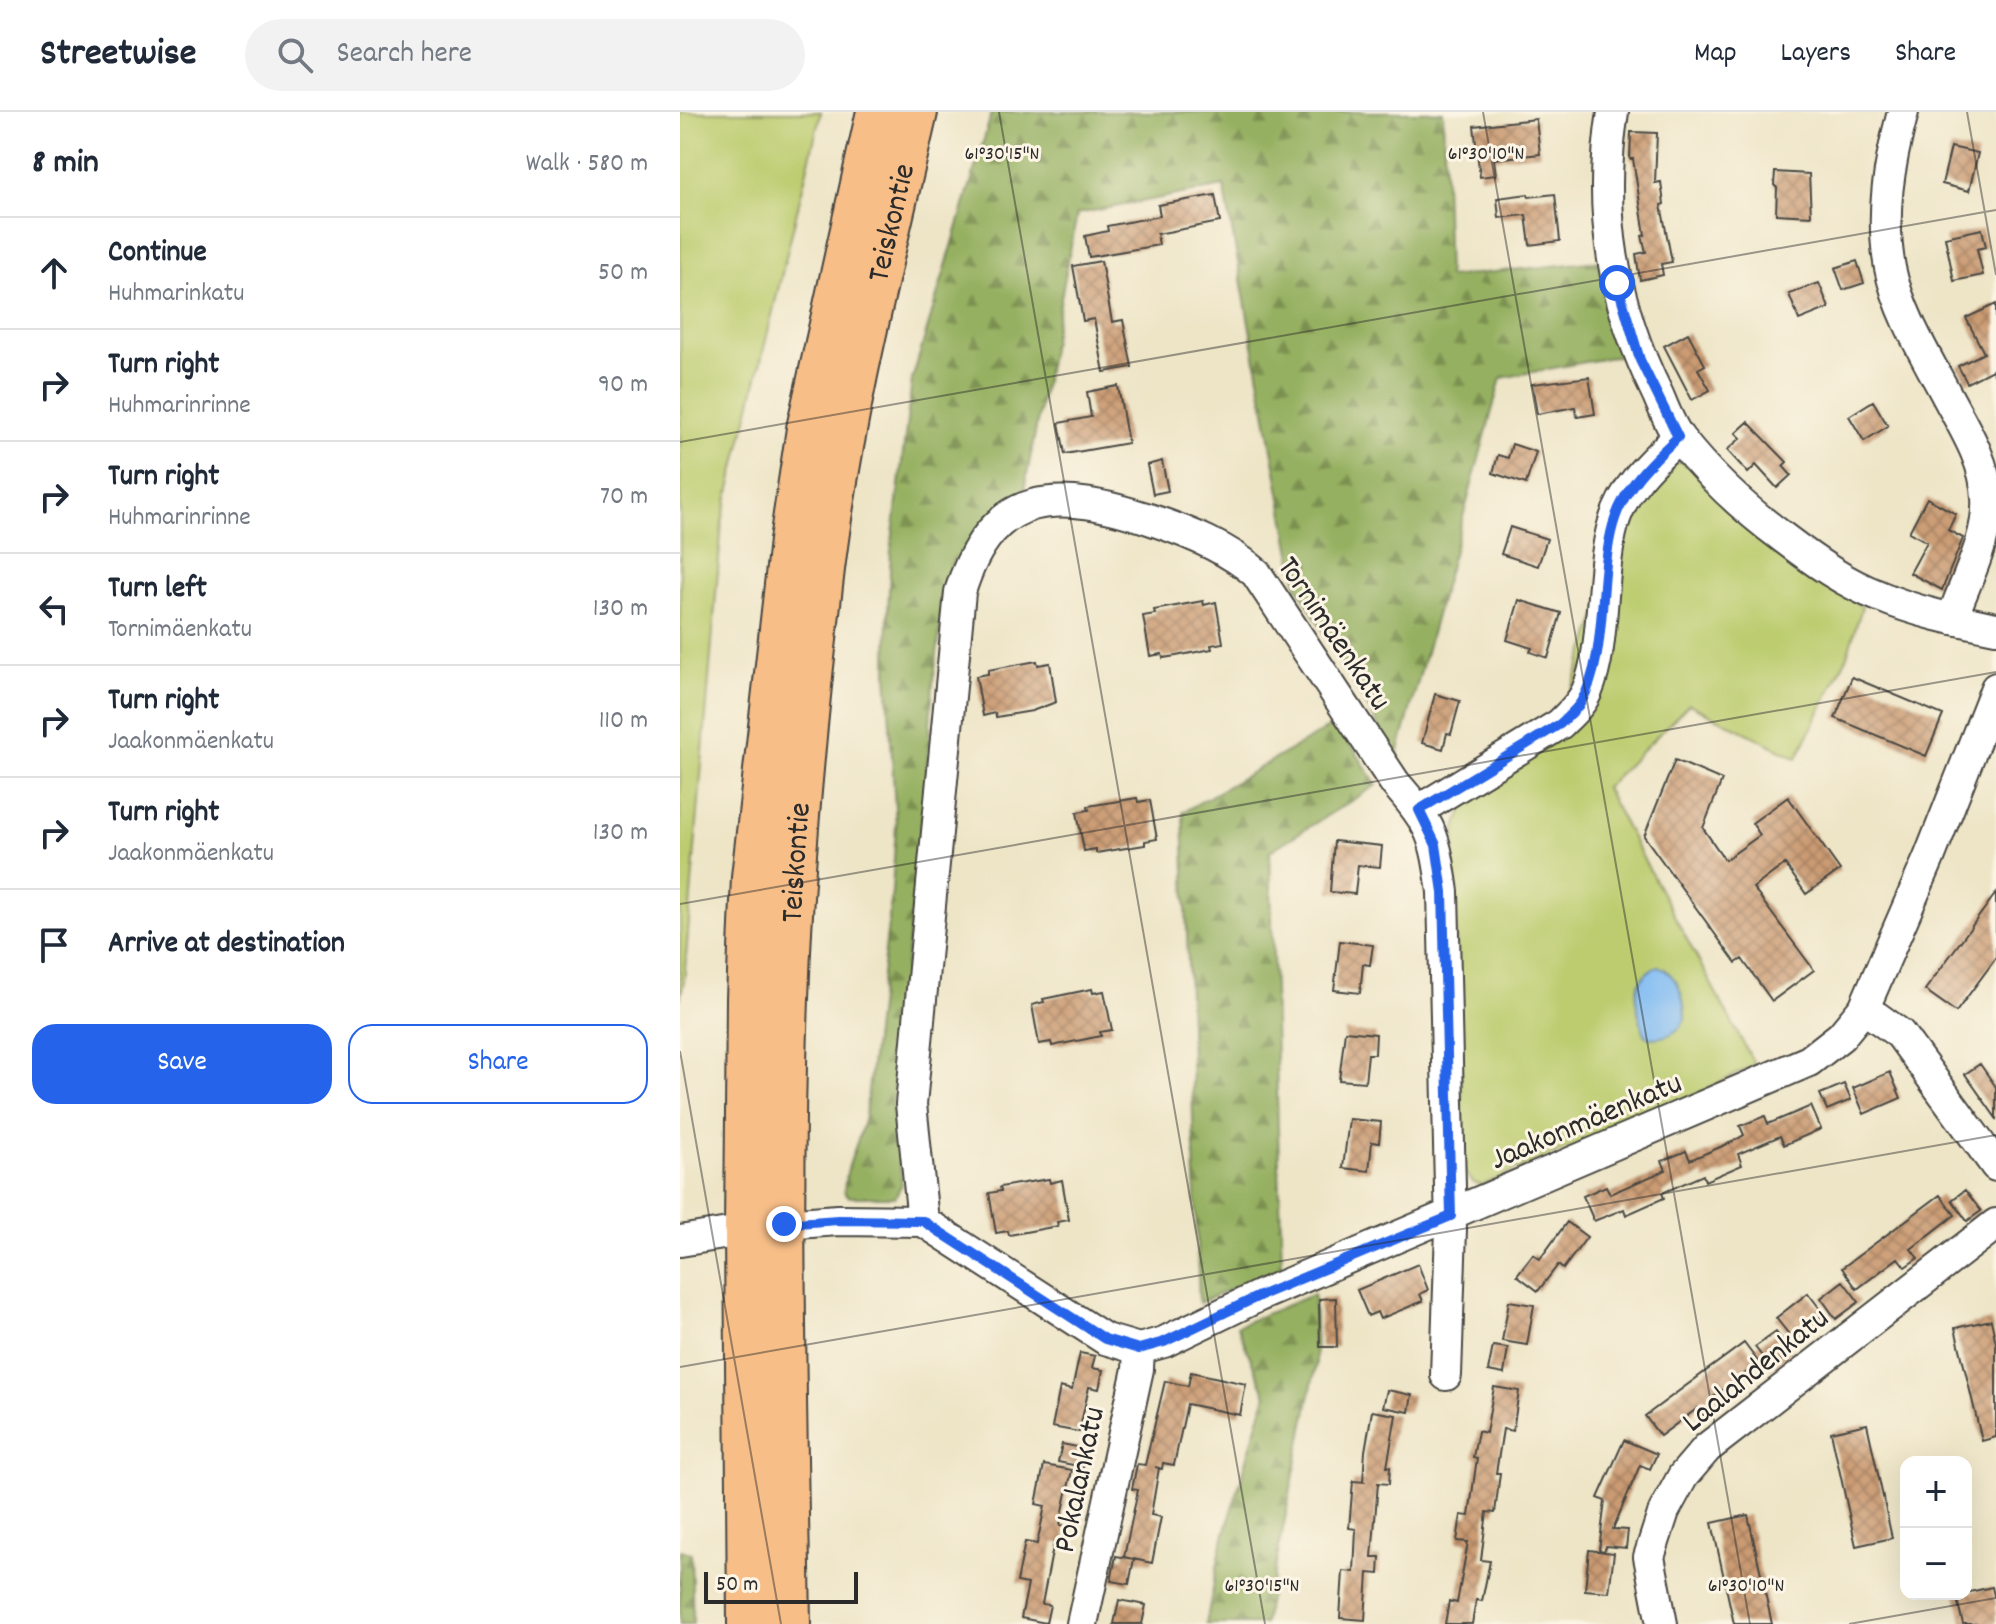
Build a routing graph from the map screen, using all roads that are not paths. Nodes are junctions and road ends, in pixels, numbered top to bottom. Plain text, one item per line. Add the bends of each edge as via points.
1 (879, 112) edge
2 (915, 112) edge
3 (1613, 112) edge
4 (1903, 112) edge
5 (1678, 437) junction
6 (1952, 619) junction
7 (1996, 628) edge
8 (1996, 688) edge
9 (1419, 810) junction
10 (1864, 1008) junction
11 (1996, 1166) edge
12 (1451, 1216) junction
13 (923, 1221) junction
14 (1996, 1224) edge
15 (766, 1227) junction
16 (680, 1241) edge
17 (1139, 1349) junction
18 (1446, 1375) dead end
19 (750, 1624) edge
20 (788, 1624) edge
21 (1082, 1624) edge
22 (1662, 1624) edge

1 - 15 highway, Teiskontie via 809,429 753,889
2 - 15 highway, Teiskontie via 843,441 822,566 791,898 786,1039
3 - 5 street via 1606,162 1608,240 1640,360
4 - 6 street via 1886,189 1891,271 1908,319 1977,453 1987,490 1987,517
5 - 6 street via 1731,493 1817,563 1876,595
5 - 9 street via 1642,470 1613,523 1595,655 1579,705 1560,724
6 - 7 street
8 - 10 street, Jaakonmäenkatu
9 - 12 street, Tornimäenkatu via 1436,845 1443,892
9 - 13 street, Tornimäenkatu via 1395,783 1243,561 1168,526 1087,503 1060,500 1006,516 973,557 960,592 911,1104
10 - 11 street via 1900,1034
10 - 12 street, Jaakonmäenkatu via 1841,1036 1809,1061
12 - 17 street, Jaakonmäenkatu
12 - 18 street, Tornimäenkatu
13 - 15 street via 838,1220
13 - 17 street via 1105,1339
14 - 22 street, Laalahdenkatu via 1707,1448 1683,1476 1649,1557
15 - 16 street
15 - 19 highway, Teiskontie
15 - 20 highway, Teiskontie via 782,1283
17 - 21 street, Pokalankatu

